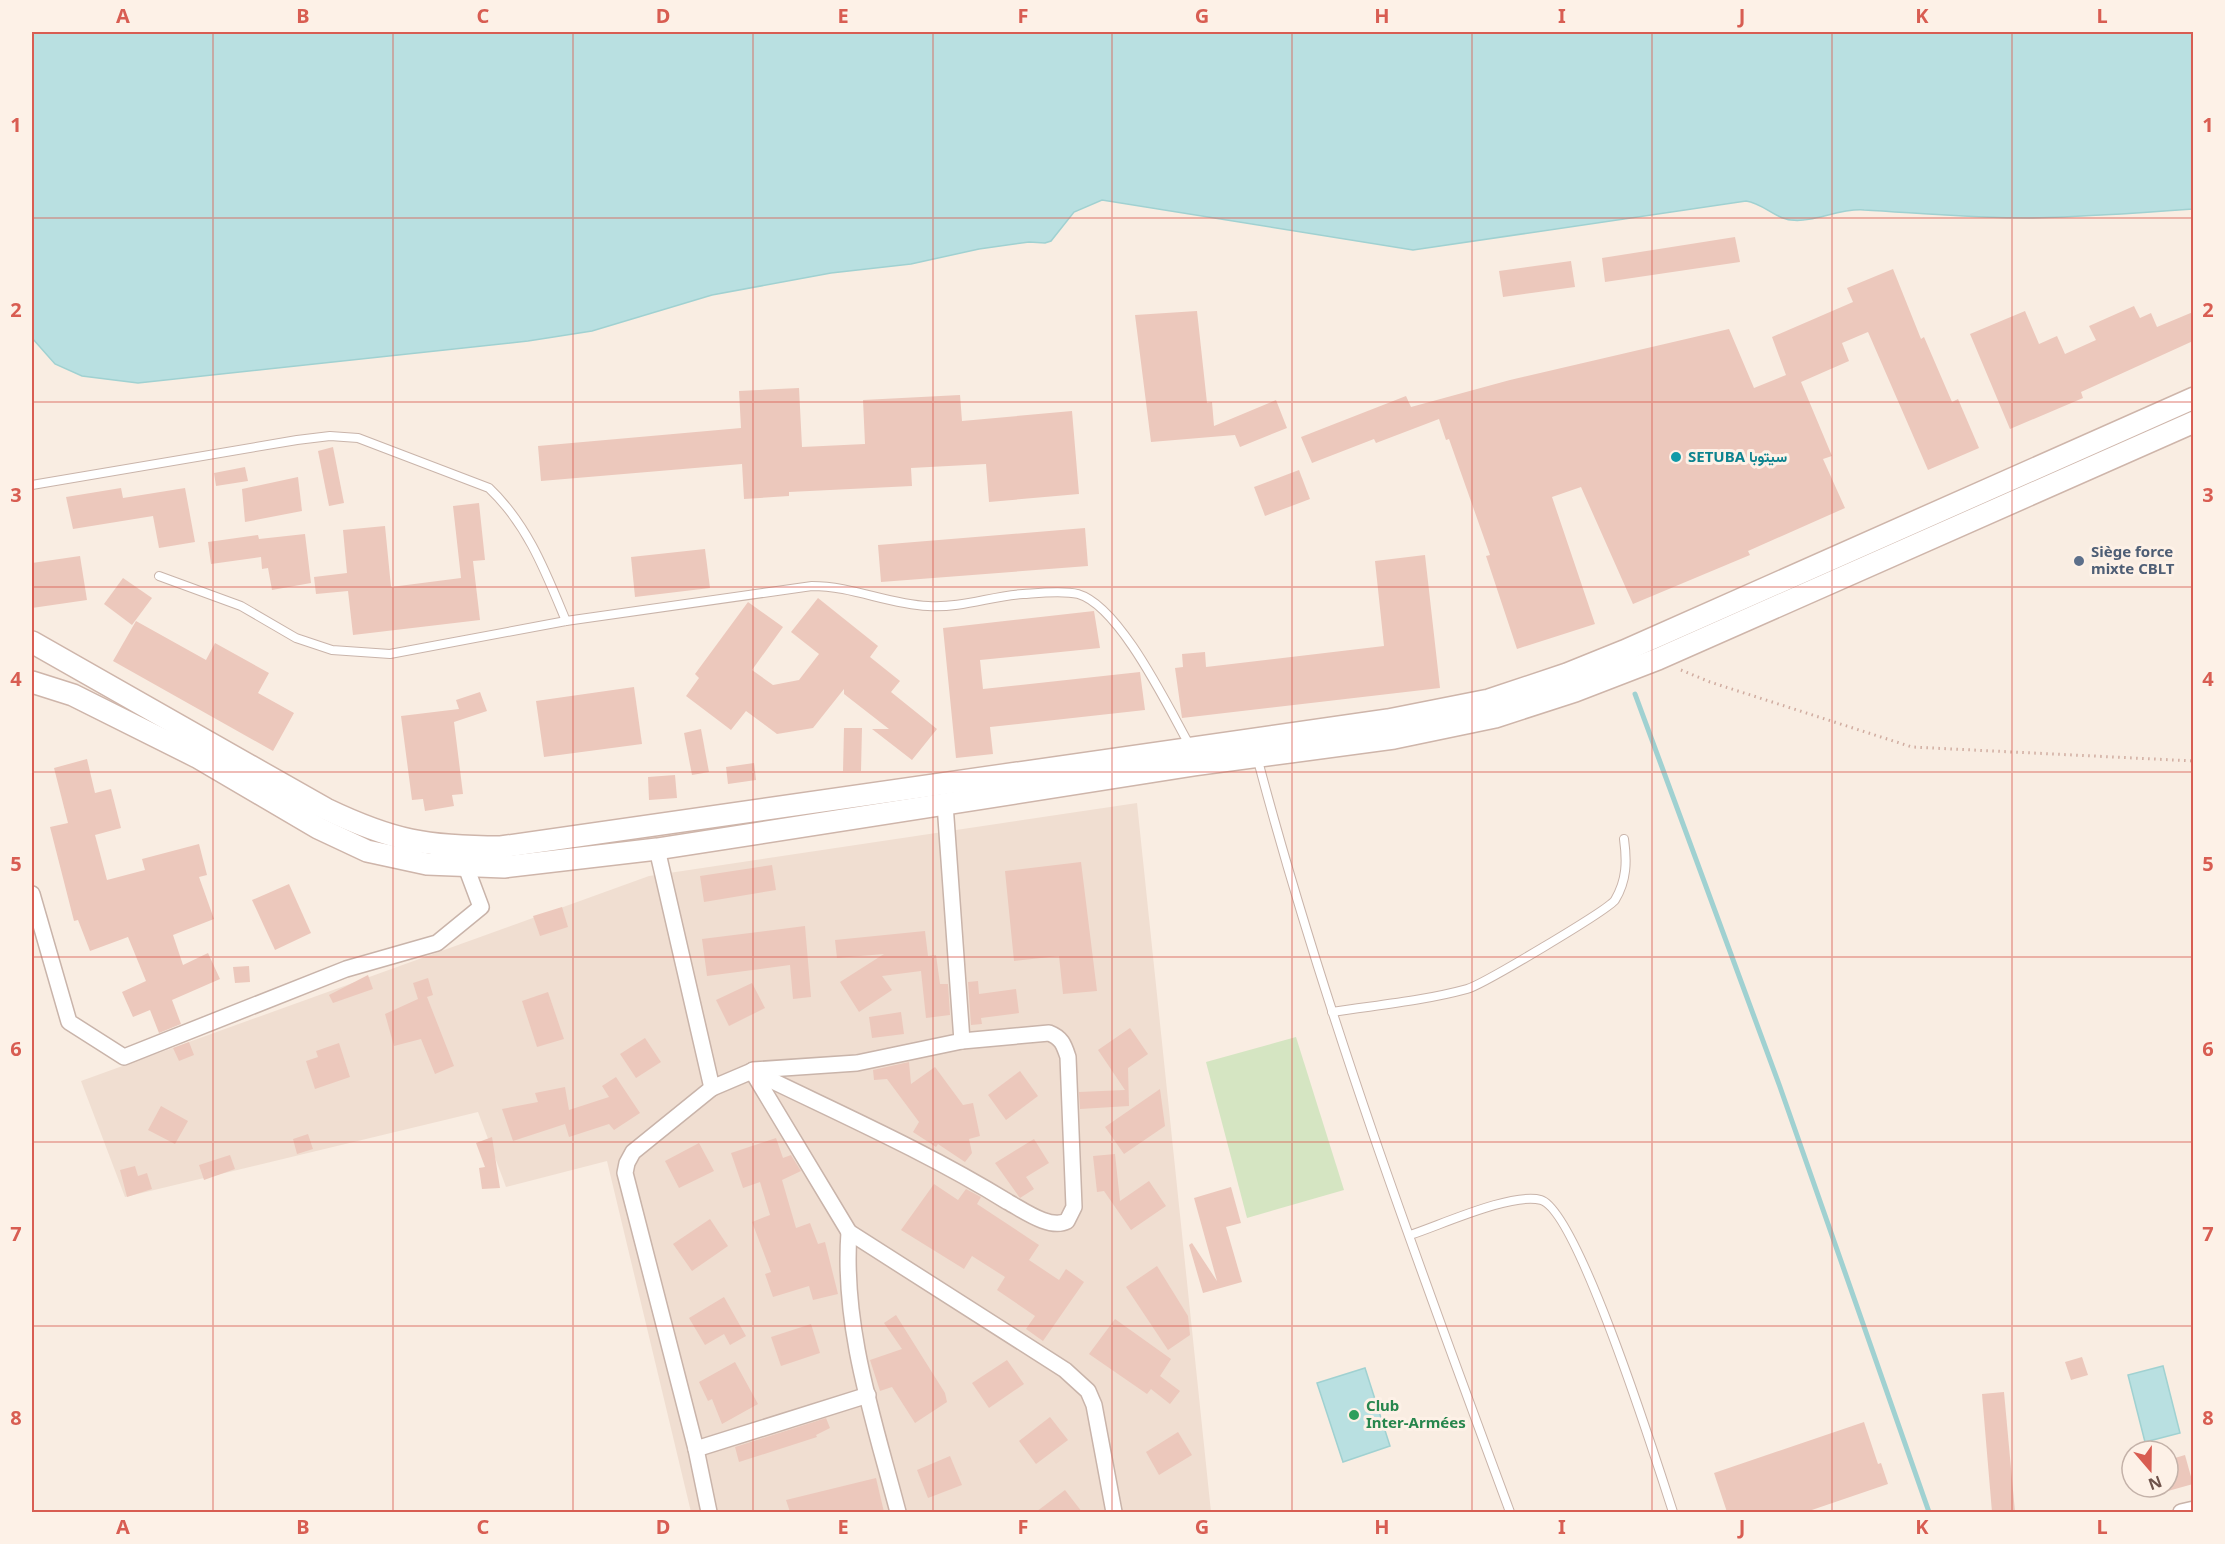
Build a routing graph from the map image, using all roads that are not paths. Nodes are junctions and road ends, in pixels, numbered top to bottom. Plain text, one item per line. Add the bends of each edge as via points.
1 (2193, 398) edge
2 (2193, 422) edge
3 (32, 484) edge
4 (159, 576) dead end
5 (566, 621) junction
6 (32, 642) edge
7 (32, 682) edge
8 (1256, 747) junction
9 (1193, 756) junction
10 (919, 797) junction
11 (945, 804) junction
12 (1624, 839) dead end
13 (657, 849) junction
14 (466, 867) junction
15 (32, 894) edge
16 (1332, 1012) junction
17 (962, 1041) junction
18 (752, 1071) junction
19 (712, 1088) junction
20 (849, 1232) junction
21 (1410, 1235) junction
22 (868, 1395) junction
23 (696, 1449) junction
24 (2193, 1509) edge
25 (709, 1512) edge
26 (898, 1512) edge
27 (1114, 1512) edge
28 (1509, 1512) edge
29 (1673, 1512) edge
30 (2181, 1512) edge

1 - 8 main road via 1567,674 1489,700
2 - 8 main road via 1658,659 1575,691 1495,717 1394,738
3 - 5 lane via 297,440 358,438 489,488 506,504 538,554
4 - 5 lane via 241,606 296,638 332,650 390,654
5 - 9 lane via 812,586 836,586 928,606 974,604 1022,594 1077,593 1110,617 1148,671
6 - 10 main road via 326,809 370,830 426,844 501,847
7 - 14 main road via 104,710 367,851
8 - 9 main road
8 - 16 lane via 1289,878
9 - 10 main road
9 - 11 main road
10 - 11 main road
10 - 13 main road
11 - 17 street
12 - 16 lane via 1624,879 1613,902 1484,982 1450,993
13 - 14 main road via 504,867
13 - 19 street
14 - 15 street via 481,907 436,943 346,969 124,1057 69,1022
16 - 21 lane
17 - 18 street via 857,1064
17 - 18 street via 1049,1034 1064,1045 1068,1057 1074,1207 1067,1221 1050,1222 1023,1211 986,1188
18 - 19 street
18 - 20 street
19 - 23 street via 633,1152 625,1173
20 - 22 street via 846,1269 851,1322
20 - 27 street via 1065,1370 1088,1391 1099,1423
21 - 28 lane
21 - 29 lane via 1518,1198 1552,1205 1574,1241 1626,1371
22 - 23 street
22 - 26 street
23 - 25 street
24 - 30 street

